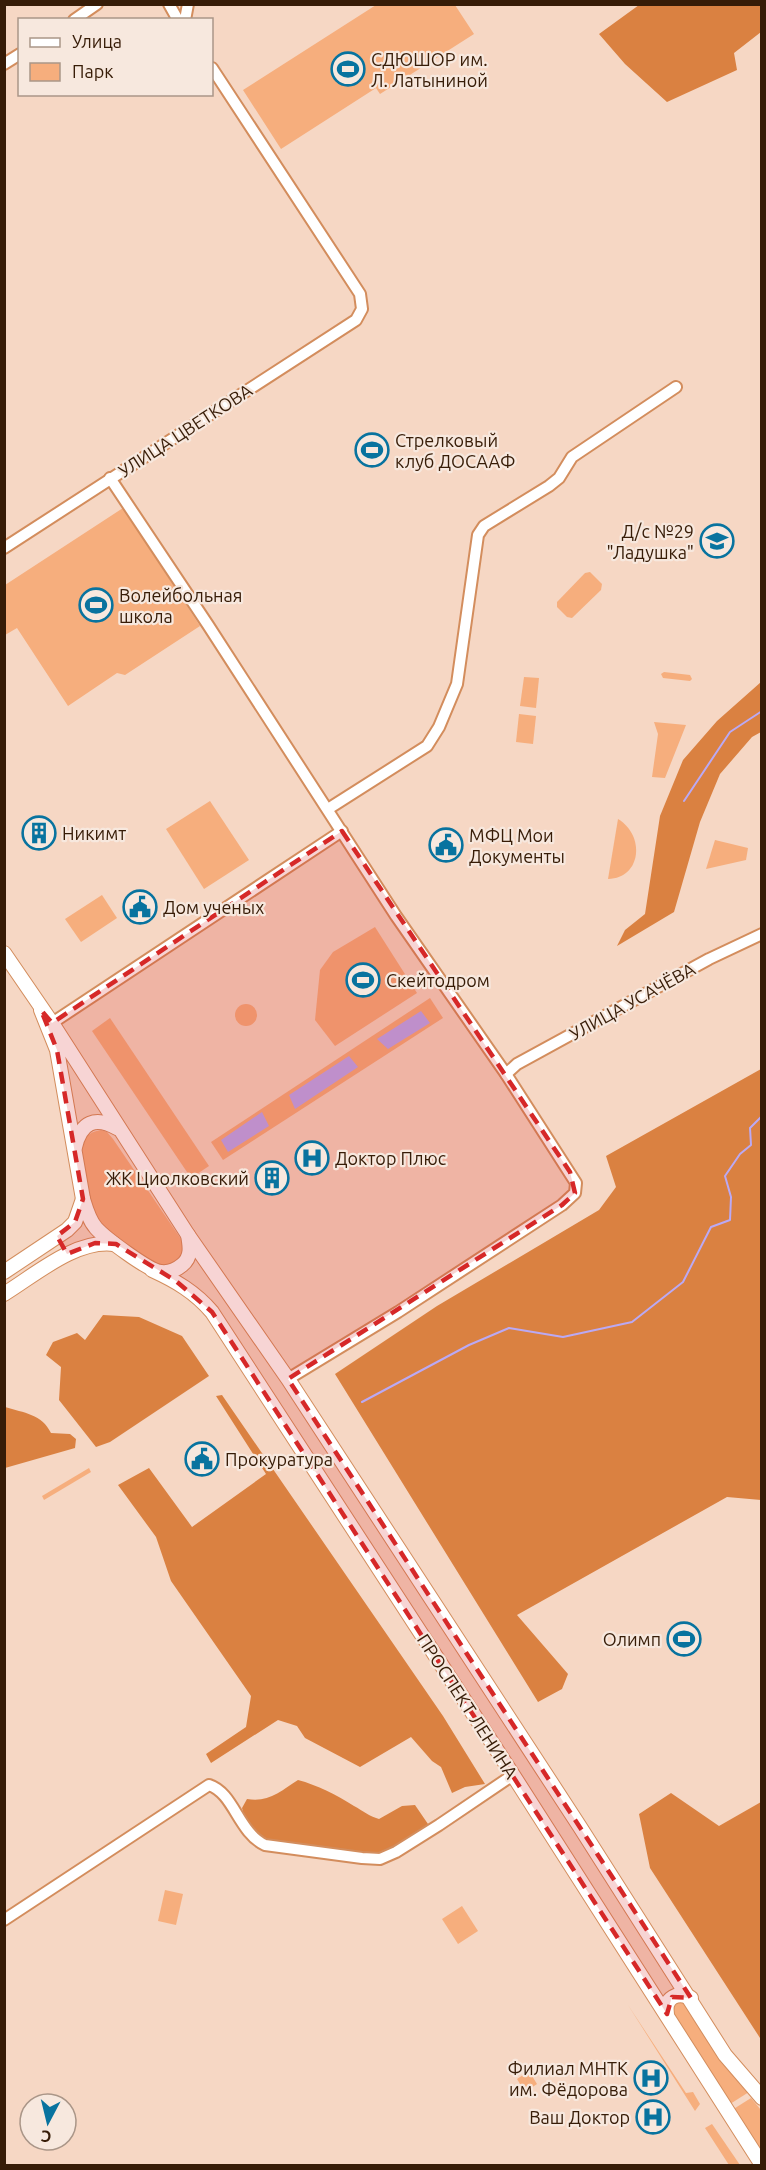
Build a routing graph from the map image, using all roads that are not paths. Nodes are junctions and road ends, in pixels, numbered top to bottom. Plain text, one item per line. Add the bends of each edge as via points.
1 (97, 4) edge
2 (169, 4) edge
3 (77, 18) edge
4 (177, 18) edge
5 (18, 55) edge
6 (4, 64) edge
7 (213, 70) edge
8 (676, 387) dead end
9 (110, 478) junction
10 (4, 548) edge
11 (328, 808) junction
12 (342, 831) junction
13 (762, 934) edge
14 (4, 953) edge
15 (42, 1010) junction
16 (52, 1023) junction
17 (506, 1074) junction
18 (117, 1128) junction
19 (74, 1152) junction
20 (83, 1199) junction
21 (188, 1235) junction
22 (57, 1236) junction
23 (116, 1244) junction
24 (68, 1254) junction
25 (152, 1270) junction
26 (4, 1272) edge
27 (4, 1294) edge
28 (288, 1379) junction
29 (536, 1760) junction
30 (513, 1774) junction
31 (4, 1920) edge
32 (691, 1998) junction
33 (666, 2014) junction
34 (762, 2098) edge
35 (762, 2165) edge

1 - 3 street
2 - 4 street
5 - 6 street
7 - 9 street, УЛИЦА ЦВЕТКОВА via 360,294 362,309 356,320
8 - 11 street via 572,457 549,486 484,526 478,535 458,684 439,727 427,746
9 - 10 street, УЛИЦА ЦВЕТКОВА
9 - 11 street
11 - 12 street
12 - 16 street
12 - 17 street
13 - 17 street, УЛИЦА УСАЧЁВА via 708,959 517,1064
14 - 15 main road
15 - 16 main road
15 - 19 main road via 57,1050
16 - 18 main road
17 - 28 street via 576,1183 575,1193 522,1233
18 - 19 main road via 105,1121 85,1126
18 - 21 main road, ПРОСПЕКТ ЛЕНИНА
19 - 20 main road, ПРОСПЕКТ ЛЕНИНА
20 - 22 main road via 75,1222
20 - 23 main road, ПРОСПЕКТ ЛЕНИНА via 96,1228
21 - 25 main road via 189,1255 182,1266 170,1272
21 - 28 main road, ПРОСПЕКТ ЛЕНИНА
22 - 24 main road
22 - 26 main road
23 - 24 main road via 95,1243
23 - 25 main road, ПРОСПЕКТ ЛЕНИНА
24 - 27 main road
25 - 30 main road, ПРОСПЕКТ ЛЕНИНА via 177,1281 212,1312
28 - 29 main road, ПРОСПЕКТ ЛЕНИНА
29 - 30 main road
29 - 32 main road, ПРОСПЕКТ ЛЕНИНА
30 - 31 street via 439,1825 380,1859 265,1845 254,1840 220,1788 209,1785
30 - 33 main road, ПРОСПЕКТ ЛЕНИНА
32 - 33 main road via 672,1997 666,2004
32 - 34 main road, ПРОСПЕКТ ЛЕНИНА via 725,2055
33 - 35 main road, ПРОСПЕКТ ЛЕНИНА

